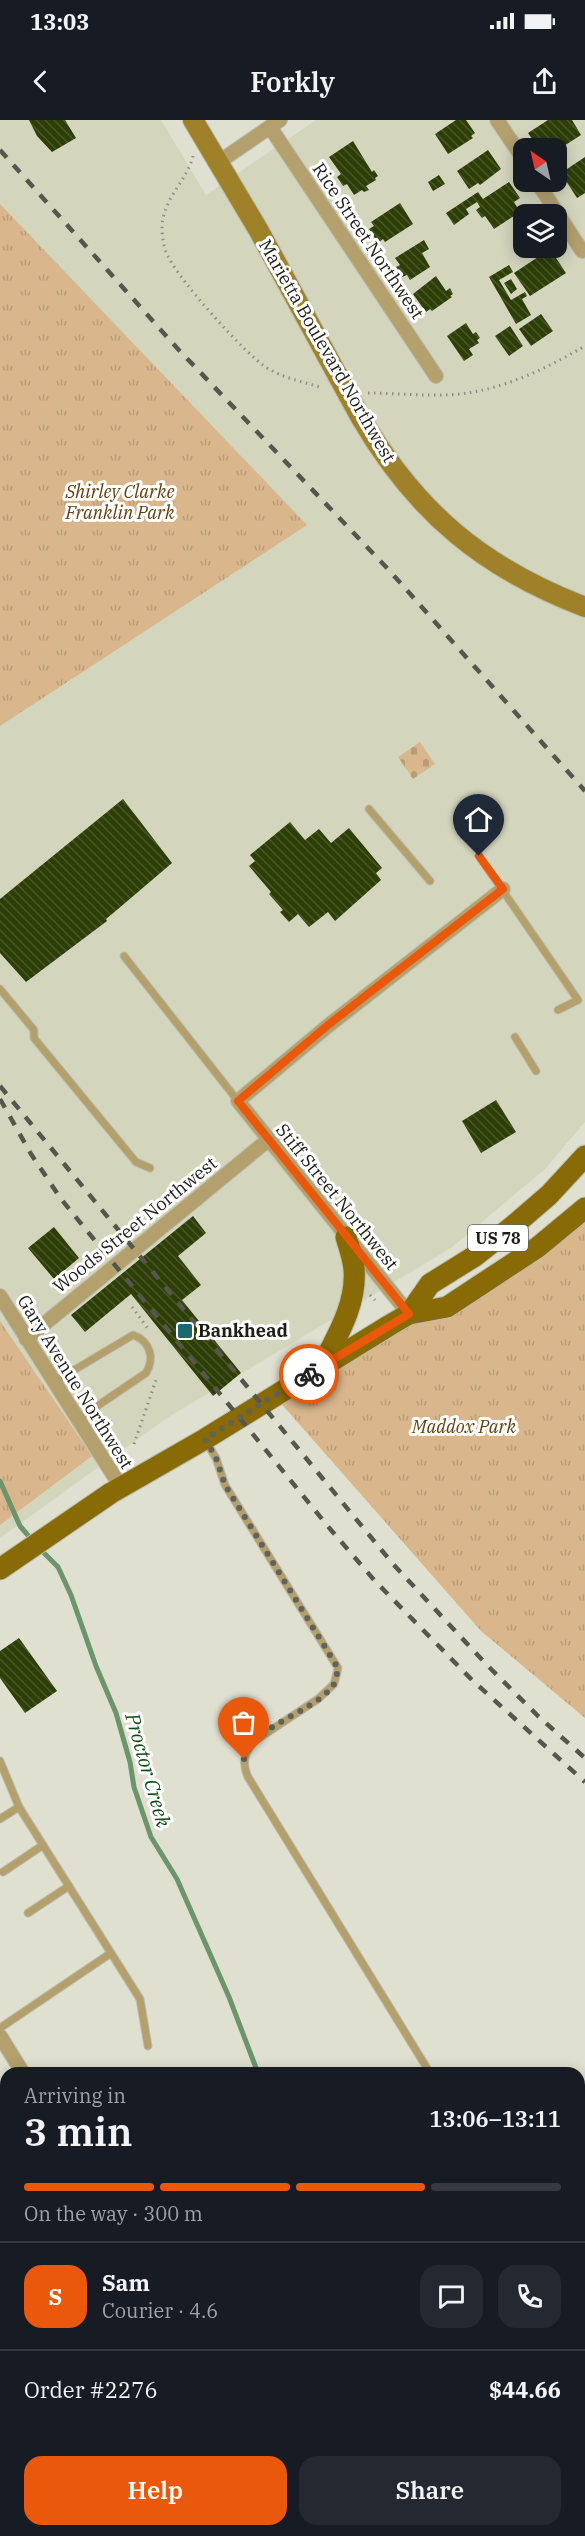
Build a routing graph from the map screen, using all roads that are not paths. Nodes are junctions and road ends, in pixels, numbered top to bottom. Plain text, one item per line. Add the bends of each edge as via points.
1 (193, 120) edge
2 (497, 120) edge
3 (271, 122) edge
4 (513, 144) edge
5 (219, 162) junction
6 (544, 192) edge
7 (582, 251) dead end
8 (436, 376) dead end
9 (585, 607) edge
10 (369, 809) dead end
11 (479, 856) dead end
12 (430, 881) dead end
13 (503, 889) junction
14 (124, 956) dead end
15 (0, 989) edge
16 (558, 1011) dead end
17 (515, 1037) dead end
18 (536, 1071) dead end
19 (238, 1101) junction
20 (268, 1140) junction
21 (585, 1156) edge
22 (150, 1168) dead end
23 (585, 1208) edge
24 (346, 1237) junction
25 (0, 1296) edge
26 (409, 1314) junction
27 (26, 1339) junction
28 (322, 1366) junction
29 (54, 1382) junction
30 (77, 1419) junction
31 (205, 1439) junction
32 (120, 1486) junction
33 (0, 1569) edge
34 (0, 1763) edge
35 (19, 1806) junction
36 (0, 1819) edge
37 (44, 1845) junction
38 (3, 1872) dead end
39 (69, 1886) junction
40 (28, 1913) dead end
41 (111, 1953) junction
42 (0, 2028) edge
43 (0, 2036) edge
44 (148, 2046) dead end
45 (19, 2067) edge
46 (426, 2067) edge

1 - 5 main road, Marietta Boulevard Northwest
2 - 4 street
3 - 5 street
3 - 8 street, Rice Street Northwest
5 - 9 main road, Marietta Boulevard Northwest, bridge via 331,382 361,418 400,478 464,541 519,578
6 - 7 street
10 - 12 lane
11 - 13 lane
13 - 16 lane via 578,1000
13 - 19 street via 328,1025
14 - 19 lane
15 - 22 lane via 34,1030 34,1038 136,1162
17 - 18 lane
19 - 20 street, Stiff Street Northwest
20 - 24 street, Stiff Street Northwest
20 - 27 street, Woods Street Northwest
21 - 26 main road, US 78 via 513,1226 430,1284
23 - 26 main road, US 78 via 538,1247 447,1307
24 - 26 street, Stiff Street Northwest
24 - 28 main road via 354,1268 354,1290
25 - 27 street, Gary Avenue Northwest
26 - 28 main road, US 78
27 - 29 street, Gary Avenue Northwest
28 - 31 main road, US 78
29 - 30 street, Gary Avenue Northwest
29 - 30 lane via 133,1335 141,1338 148,1349 152,1357 146,1373
30 - 32 street, Gary Avenue Northwest
31 - 32 main road, US 78
31 - 46 lane via 225,1485 338,1668 334,1684 318,1699 253,1742 244,1767
32 - 33 main road, US 78
34 - 35 lane
35 - 36 lane
35 - 37 lane
37 - 38 lane
37 - 39 lane
39 - 40 lane
39 - 41 lane
41 - 42 lane
41 - 44 lane via 140,1999
43 - 45 street

